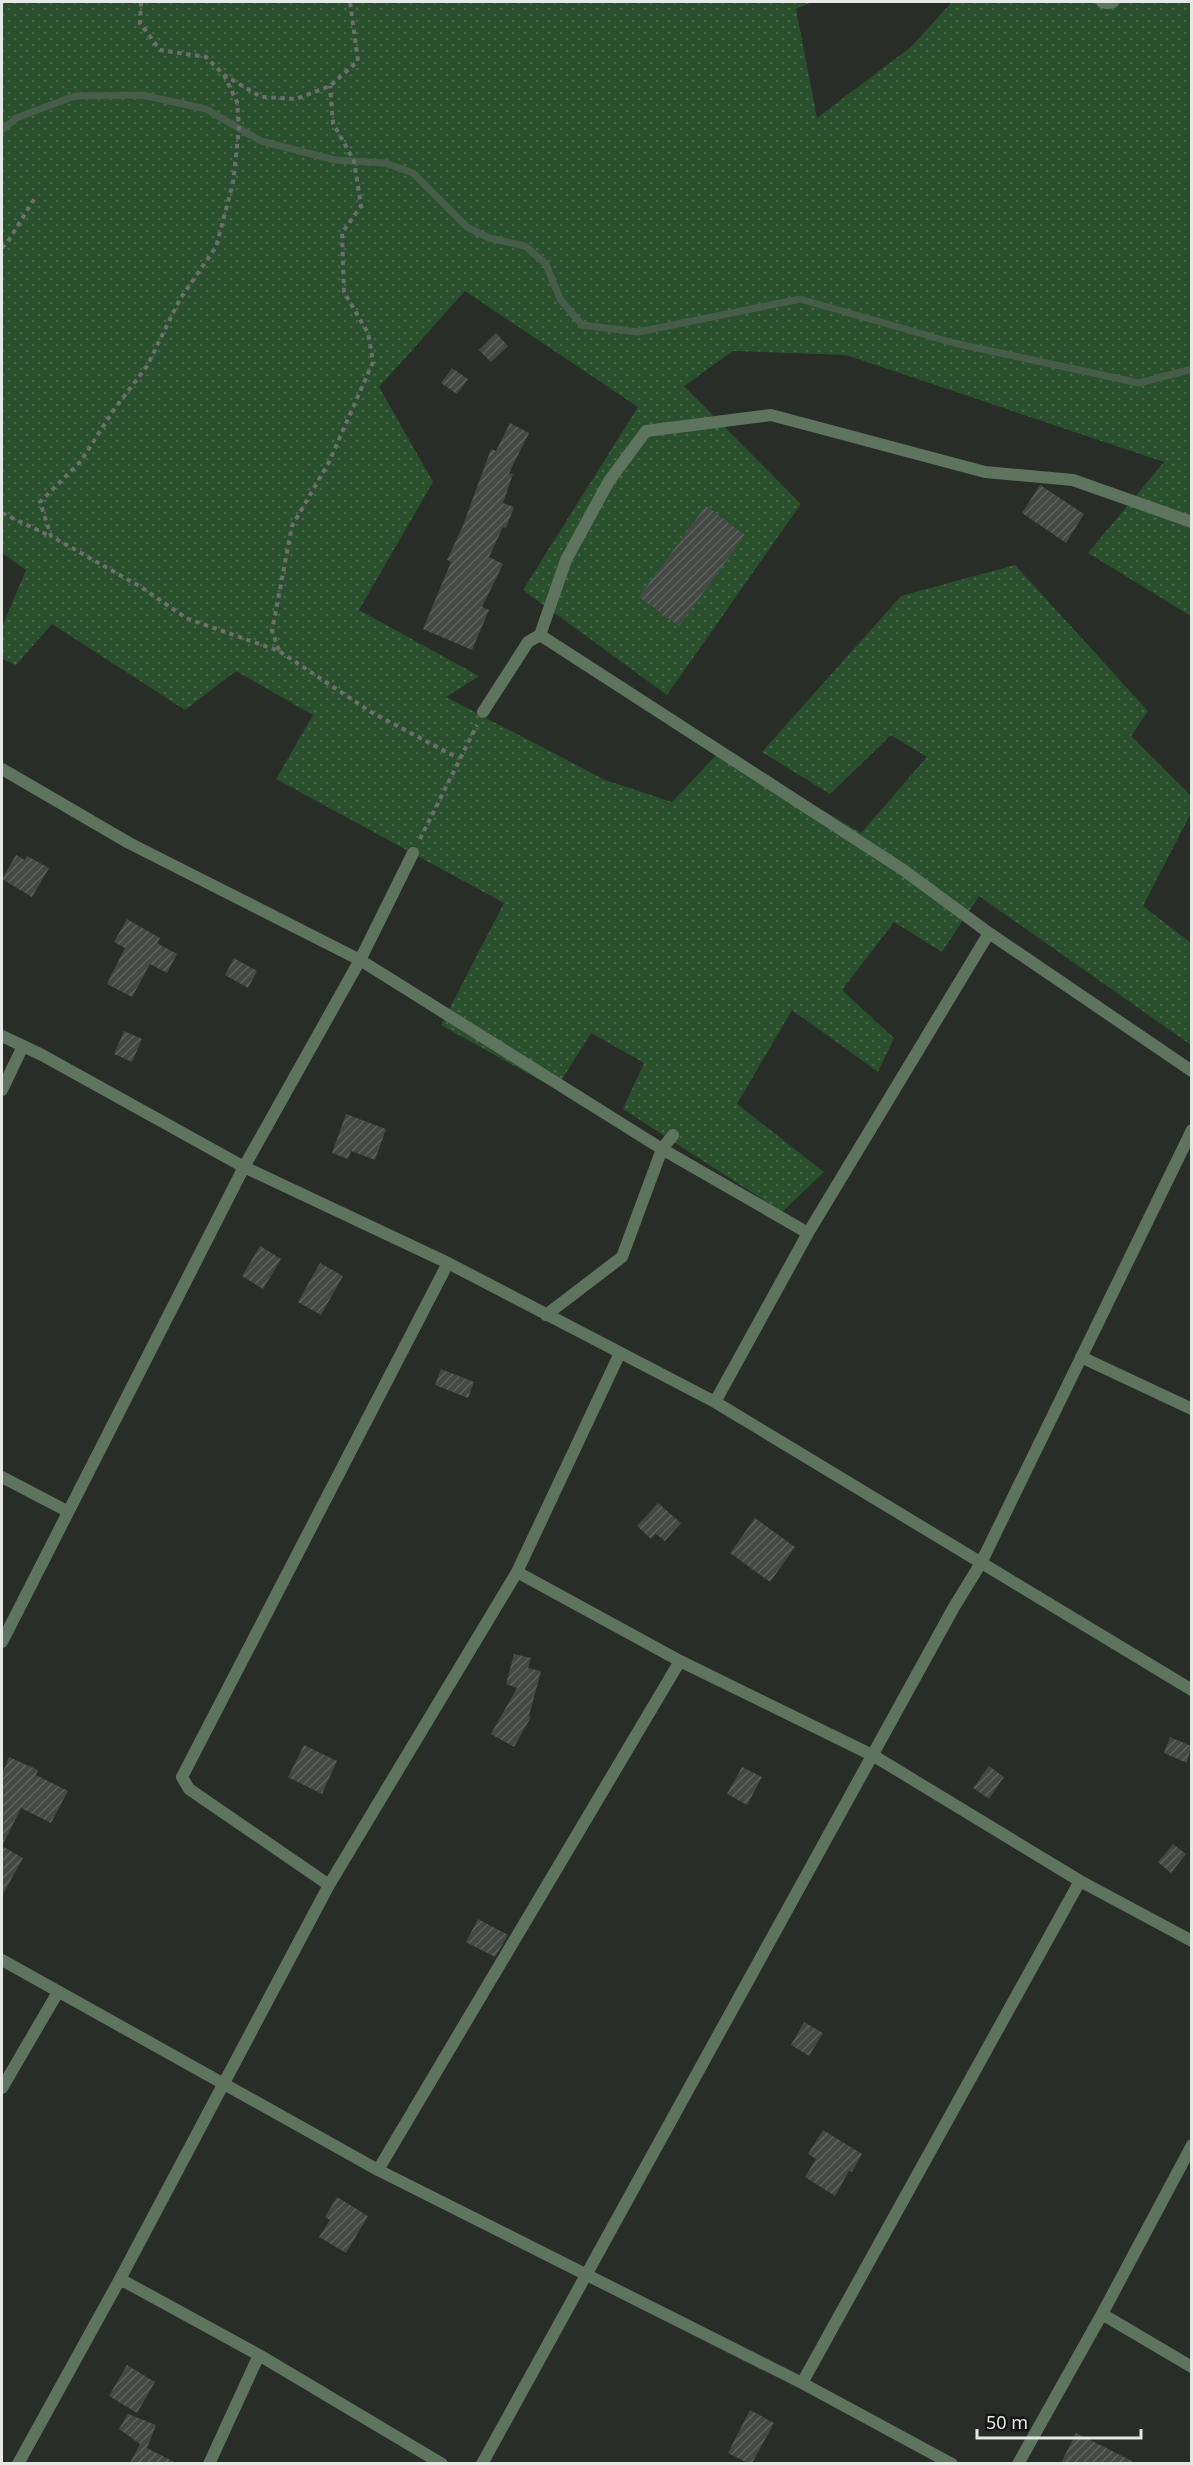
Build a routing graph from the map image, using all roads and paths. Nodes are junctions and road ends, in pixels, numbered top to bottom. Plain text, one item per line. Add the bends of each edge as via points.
1 (141, 2) edge
2 (350, 2) edge
3 (1102, 2) edge
4 (1113, 2) edge
5 (224, 75) junction
6 (330, 86) junction
7 (36, 196) dead end
8 (2, 248) edge
9 (2, 513) edge
10 (1191, 522) edge
11 (51, 536) junction
12 (540, 635) junction
13 (279, 651) junction
14 (483, 712) joint
15 (458, 758) junction
16 (2, 769) edge
17 (413, 853) joint
18 (989, 933) junction
19 (360, 960) junction
20 (2, 1036) edge
21 (23, 1046) junction
22 (1191, 1071) edge
23 (2, 1090) edge
24 (1191, 1130) edge
25 (673, 1135) dead end
26 (663, 1149) junction
27 (244, 1167) junction
28 (808, 1233) junction
29 (448, 1263) junction
30 (546, 1315) junction
31 (620, 1353) junction
32 (1081, 1358) junction
33 (715, 1402) junction
34 (1191, 1409) edge
35 (2, 1477) edge
36 (67, 1511) junction
37 (981, 1563) junction
38 (517, 1572) junction
39 (2, 1642) edge
40 (680, 1661) junction
41 (1191, 1690) edge
42 (874, 1756) junction
43 (1080, 1881) junction
44 (329, 1885) junction
45 (1191, 1941) edge
46 (2, 1960) edge
47 (58, 1992) junction
48 (223, 2084) junction
49 (2, 2088) edge
50 (1191, 2145) edge
51 (378, 2170) junction
52 (586, 2275) junction
53 (120, 2278) junction
54 (1102, 2314) junction
55 (260, 2355) junction
56 (1191, 2367) edge
57 (802, 2383) junction
58 (18, 2463) edge
59 (208, 2463) edge
60 (442, 2463) edge
61 (482, 2463) edge
62 (952, 2463) edge
63 (1018, 2463) edge

1 - 5 path via 140,23 160,50 207,57
2 - 6 path via 358,61
3 - 4 street
5 - 6 path via 261,97 296,99
5 - 11 path via 237,102 239,128 233,183 216,248 180,299 147,366 81,460 40,502
6 - 13 path via 333,123 354,161 361,206 342,233 344,292 368,333 373,362 329,462 292,526 272,631
7 - 8 path
9 - 11 path
10 - 12 street via 1073,480 985,472 771,415 646,431 609,481 566,560
11 - 13 path via 141,587 186,618
12 - 14 street via 528,642
12 - 18 street via 902,869
13 - 15 path via 370,712
14 - 15 path
15 - 17 path
16 - 19 street via 129,843
17 - 19 street
18 - 22 street
18 - 28 street
19 - 26 street
19 - 27 street
20 - 21 street
21 - 23 street
21 - 27 street
24 - 32 street
25 - 26 street
26 - 28 street
26 - 30 street via 622,1257
27 - 29 street
27 - 36 street
28 - 33 street
29 - 30 street
29 - 44 street via 182,1777 189,1789
30 - 31 street
31 - 33 street
31 - 38 street
32 - 34 street
32 - 37 street
33 - 37 street
35 - 36 street
36 - 39 street
37 - 41 street
37 - 42 street
38 - 40 street
38 - 44 street
40 - 42 street
40 - 51 street
42 - 43 street
42 - 52 street
43 - 45 street
43 - 57 street
44 - 48 street
46 - 47 street
47 - 48 street
47 - 49 street
48 - 51 street
48 - 53 street
50 - 54 street
51 - 52 street
52 - 57 street
52 - 61 street
53 - 55 street
53 - 58 street
54 - 56 street
54 - 63 street
55 - 59 street
55 - 60 street
57 - 62 street

